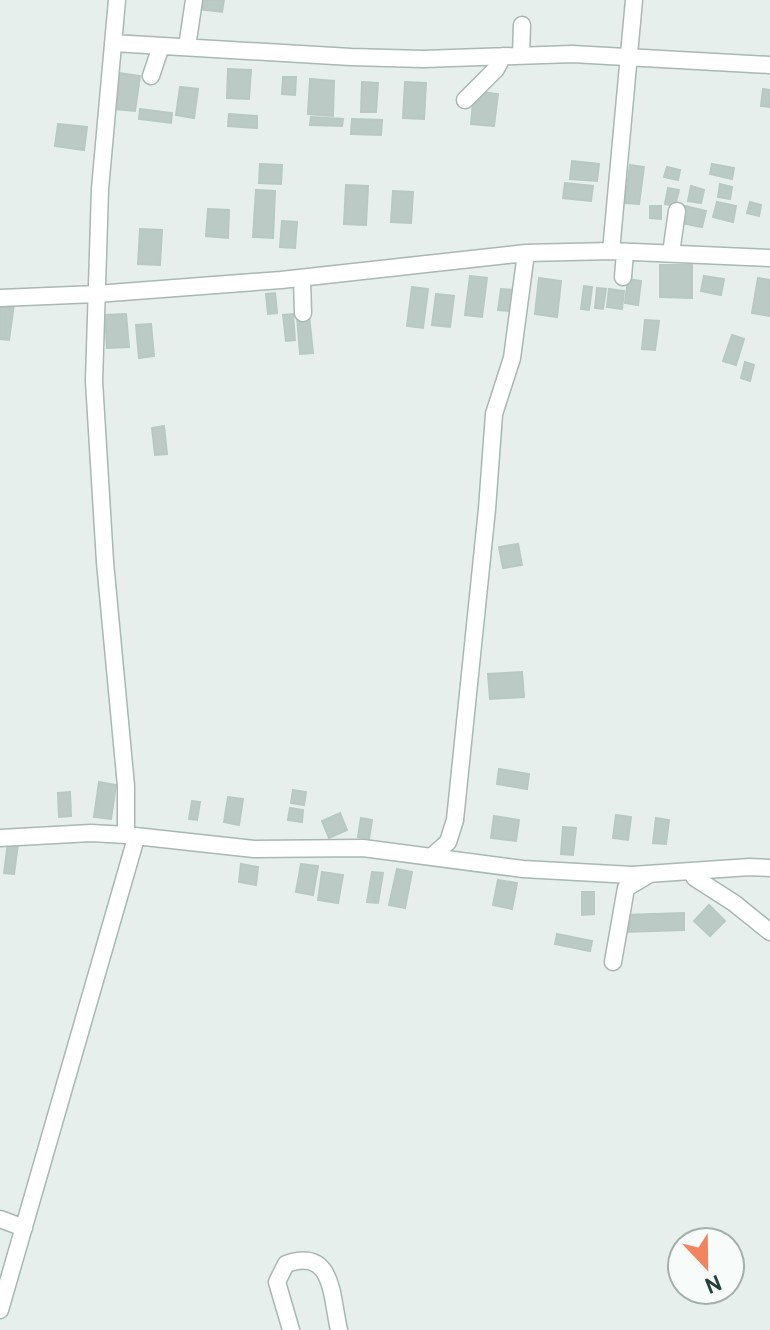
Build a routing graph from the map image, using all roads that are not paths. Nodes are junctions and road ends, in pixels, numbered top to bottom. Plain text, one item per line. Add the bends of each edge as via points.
1 (117, 0) edge
2 (194, 0) edge
3 (634, 0) edge
4 (522, 25) dead end
5 (113, 43) junction
6 (161, 46) junction
7 (187, 47) junction
8 (521, 55) junction
9 (503, 56) junction
10 (628, 59) junction
11 (770, 65) edge
12 (151, 76) dead end
13 (465, 100) dead end
14 (677, 211) dead end
15 (618, 251) junction
16 (526, 253) junction
17 (671, 253) junction
18 (770, 258) edge
19 (623, 277) dead end
20 (302, 278) junction
21 (96, 294) junction
22 (0, 298) edge
23 (303, 313) dead end
24 (131, 836) junction
25 (0, 838) edge
26 (431, 857) junction
27 (770, 868) edge
28 (691, 872) junction
29 (650, 874) junction
30 (770, 932) edge
31 (613, 962) dead end
32 (0, 1219) edge
33 (24, 1228) junction
34 (0, 1310) edge
35 (291, 1330) edge
36 (339, 1330) edge

1 - 5 street
2 - 7 street
3 - 10 street
4 - 8 street
5 - 6 street
5 - 21 street
6 - 7 street
6 - 12 street
7 - 9 street via 423,59
8 - 9 street
8 - 10 street
9 - 13 street
10 - 11 street
10 - 15 street
14 - 17 street
15 - 16 street
15 - 17 street
15 - 19 street
16 - 20 street
16 - 26 street via 512,358 494,414 455,820 448,842
17 - 18 street
20 - 21 street
20 - 23 street
21 - 22 street
21 - 24 street via 97,459
24 - 25 street
24 - 26 street via 254,849 363,848
24 - 33 street
26 - 29 street via 523,869
27 - 28 street
28 - 29 street
28 - 30 street
29 - 31 street via 626,888
32 - 33 street
33 - 34 street
35 - 36 street via 277,1282 286,1264 300,1259 312,1260 325,1271

